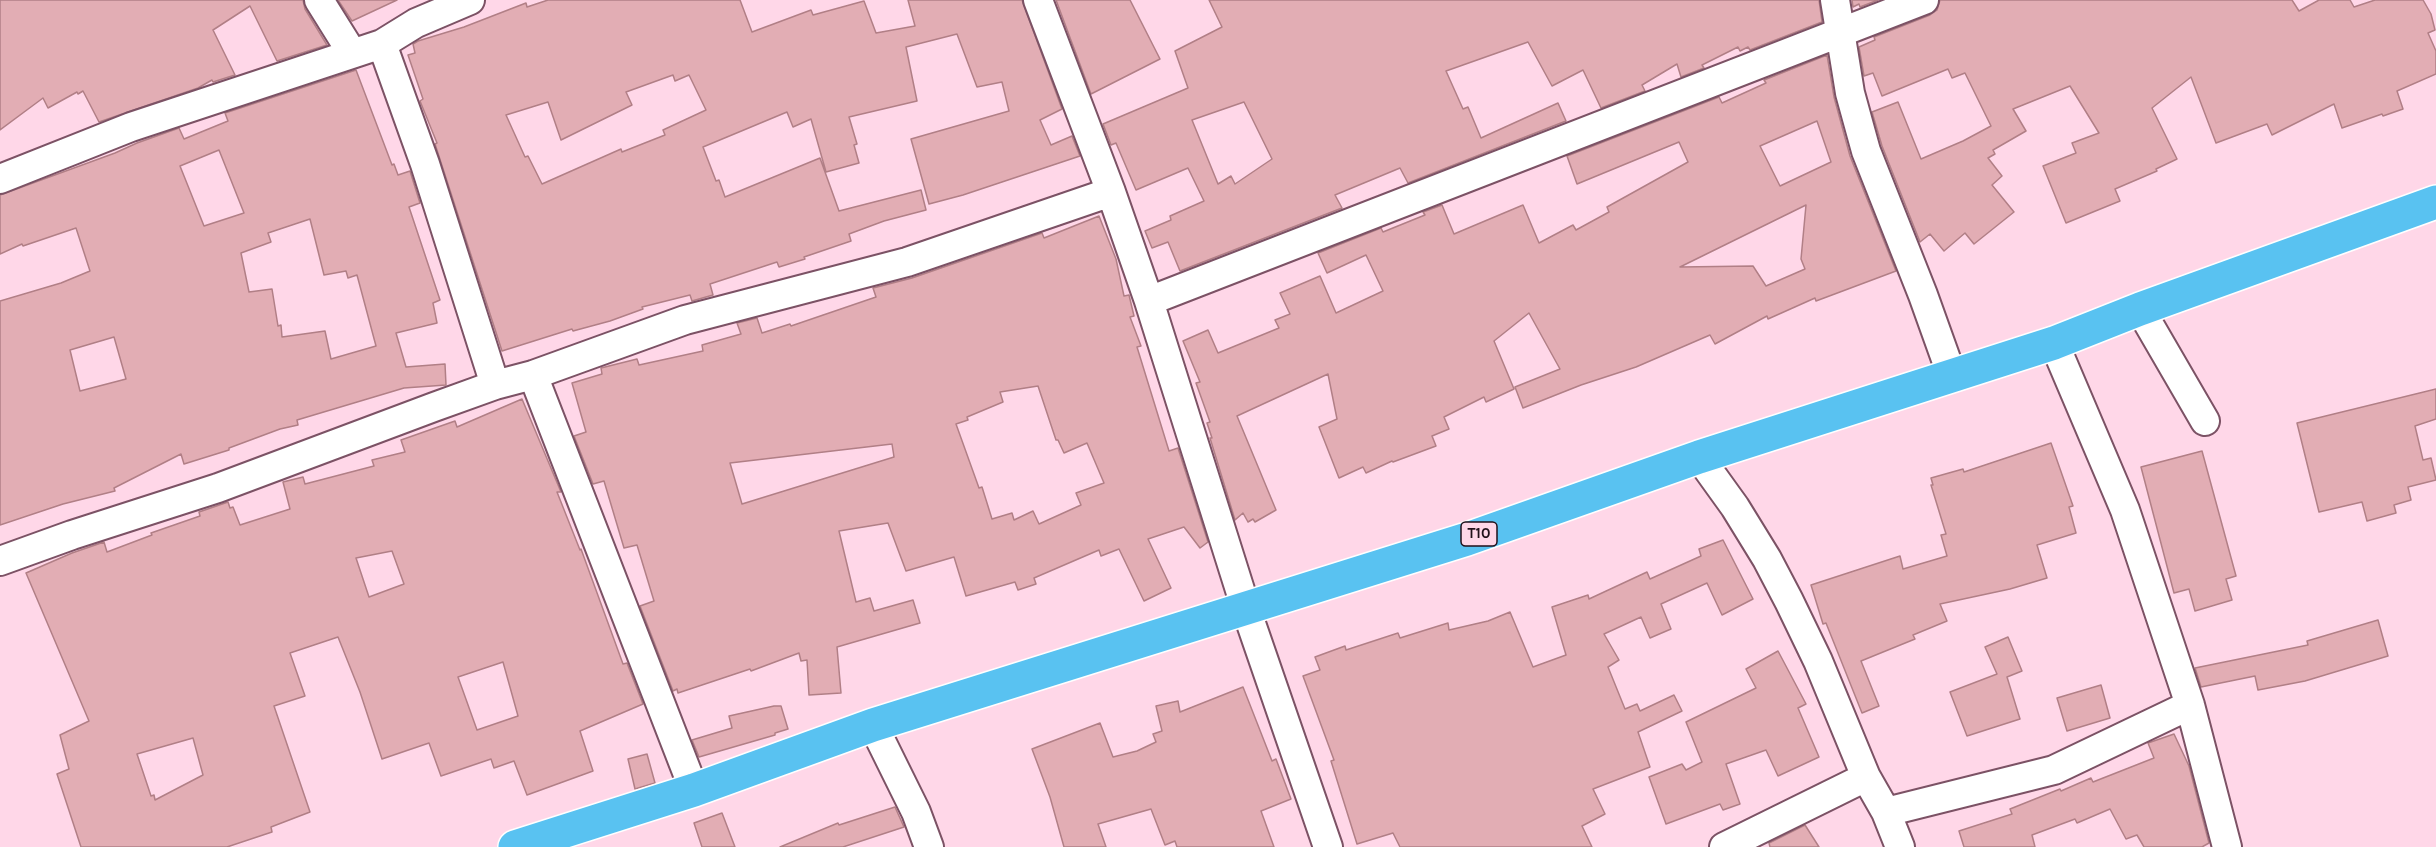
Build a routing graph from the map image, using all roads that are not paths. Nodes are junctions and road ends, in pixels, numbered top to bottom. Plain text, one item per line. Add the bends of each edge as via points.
1 (319, 0) edge
2 (470, 0) edge
3 (1038, 0) edge
4 (1836, 0) edge
5 (1924, 0) edge
6 (1840, 33) junction
7 (382, 44) junction
8 (352, 53) junction
9 (0, 179) edge
10 (1111, 192) junction
11 (2436, 202) edge
12 (1149, 301) junction
13 (2140, 309) junction
14 (2054, 344) junction
15 (533, 375) junction
16 (1952, 376) junction
17 (495, 385) junction
18 (2205, 421) dead end
19 (1699, 457) junction
20 (0, 561) edge
21 (1246, 609) junction
22 (2190, 705) junction
23 (873, 725) junction
24 (1866, 777) junction
25 (694, 790) junction
26 (1886, 812) junction
27 (517, 847) edge
28 (929, 847) edge
29 (1328, 847) edge
30 (1724, 847) edge
31 (1900, 847) edge
32 (2227, 847) edge

1 - 8 street
2 - 7 street via 416,23
3 - 10 street
4 - 6 street
5 - 6 street
6 - 12 street
6 - 16 street via 1850,93 1866,151
7 - 8 street
7 - 17 street via 425,164
8 - 9 street via 131,127
10 - 12 street
10 - 15 street via 907,262 685,320
11 - 13 highway, T10
12 - 21 street
13 - 14 highway, T10
13 - 18 street
14 - 16 highway, T10
14 - 22 street via 2126,510
15 - 17 street
15 - 25 street
16 - 19 highway, T10
17 - 20 street via 218,488
19 - 21 highway, T10
19 - 24 street via 1735,507 1778,580 1818,661
21 - 23 highway, T10
21 - 29 street
22 - 26 street via 2054,770
22 - 32 street
23 - 25 highway, T10
23 - 28 street
24 - 26 street
24 - 30 street
25 - 27 highway, T10
26 - 31 street

